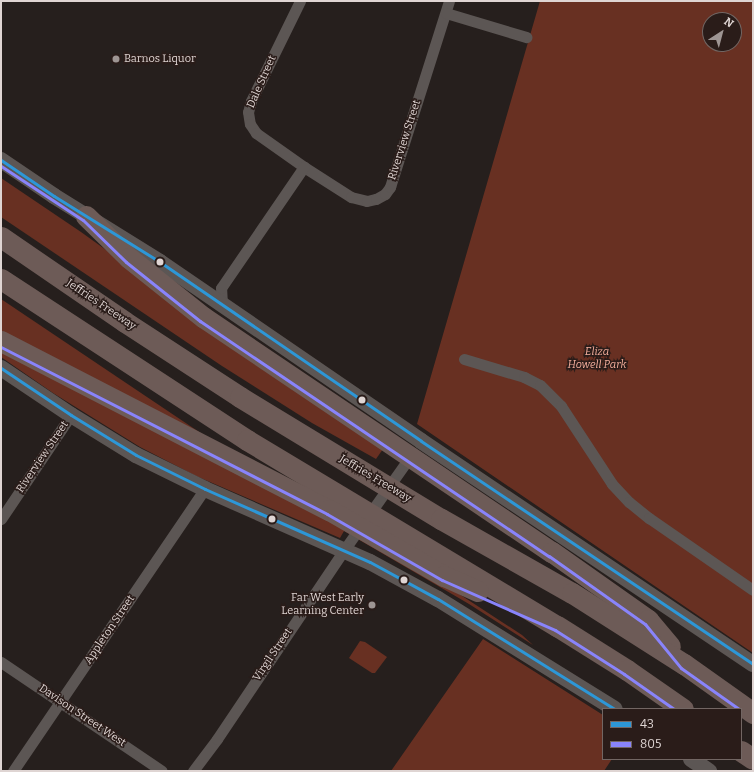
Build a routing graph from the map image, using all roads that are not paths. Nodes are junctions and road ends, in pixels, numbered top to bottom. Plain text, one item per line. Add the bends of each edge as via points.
1 (300, 1) edge
2 (449, 1) edge
3 (446, 13) junction
4 (526, 37) dead end
5 (1, 160) edge
6 (304, 166) junction
7 (86, 216) junction
8 (1, 237) edge
9 (1, 279) edge
10 (222, 305) junction
11 (1, 341) edge
12 (464, 359) dead end
13 (1, 368) edge
14 (71, 415) junction
15 (419, 444) junction
16 (205, 489) junction
17 (1, 519) edge
18 (344, 550) junction
19 (753, 590) edge
20 (557, 626) junction
21 (1, 662) edge
22 (684, 664) junction
23 (753, 664) edge
24 (61, 702) junction
25 (613, 708) edge
26 (682, 708) edge
27 (753, 713) edge
28 (742, 752) edge
29 (692, 760) edge
30 (753, 760) edge
31 (14, 771) edge
32 (162, 771) edge
33 (193, 771) edge
34 (709, 771) edge

1 - 6 street, Dale Street via 248,112 250,124 256,132
2 - 3 street, Riverview Street
3 - 4 street
3 - 6 street, Riverview Street via 392,180 384,194 376,199 359,201
5 - 7 main road
6 - 10 street via 221,288
7 - 10 main road via 160,262
7 - 22 highway via 129,258 203,317 552,552 648,620
8 - 22 highway, Jeffries Freeway via 246,401 572,593
9 - 20 highway via 246,440
10 - 15 main road
11 - 20 highway via 329,510 444,576
12 - 19 street via 524,377 540,386 561,406 612,484 629,502
13 - 14 main road
14 - 16 main road via 136,455
14 - 17 street, Riverview Street
15 - 18 street, Virgil Street
15 - 23 main road
16 - 18 main road
16 - 24 street, Appleton Street
18 - 25 main road via 438,599
18 - 33 street, Virgil Street
20 - 26 highway
21 - 24 street, Davison Street West
22 - 27 highway, Jeffries Freeway
24 - 31 street, Appleton Street
24 - 32 street, Davison Street West
28 - 30 highway
29 - 34 main road

